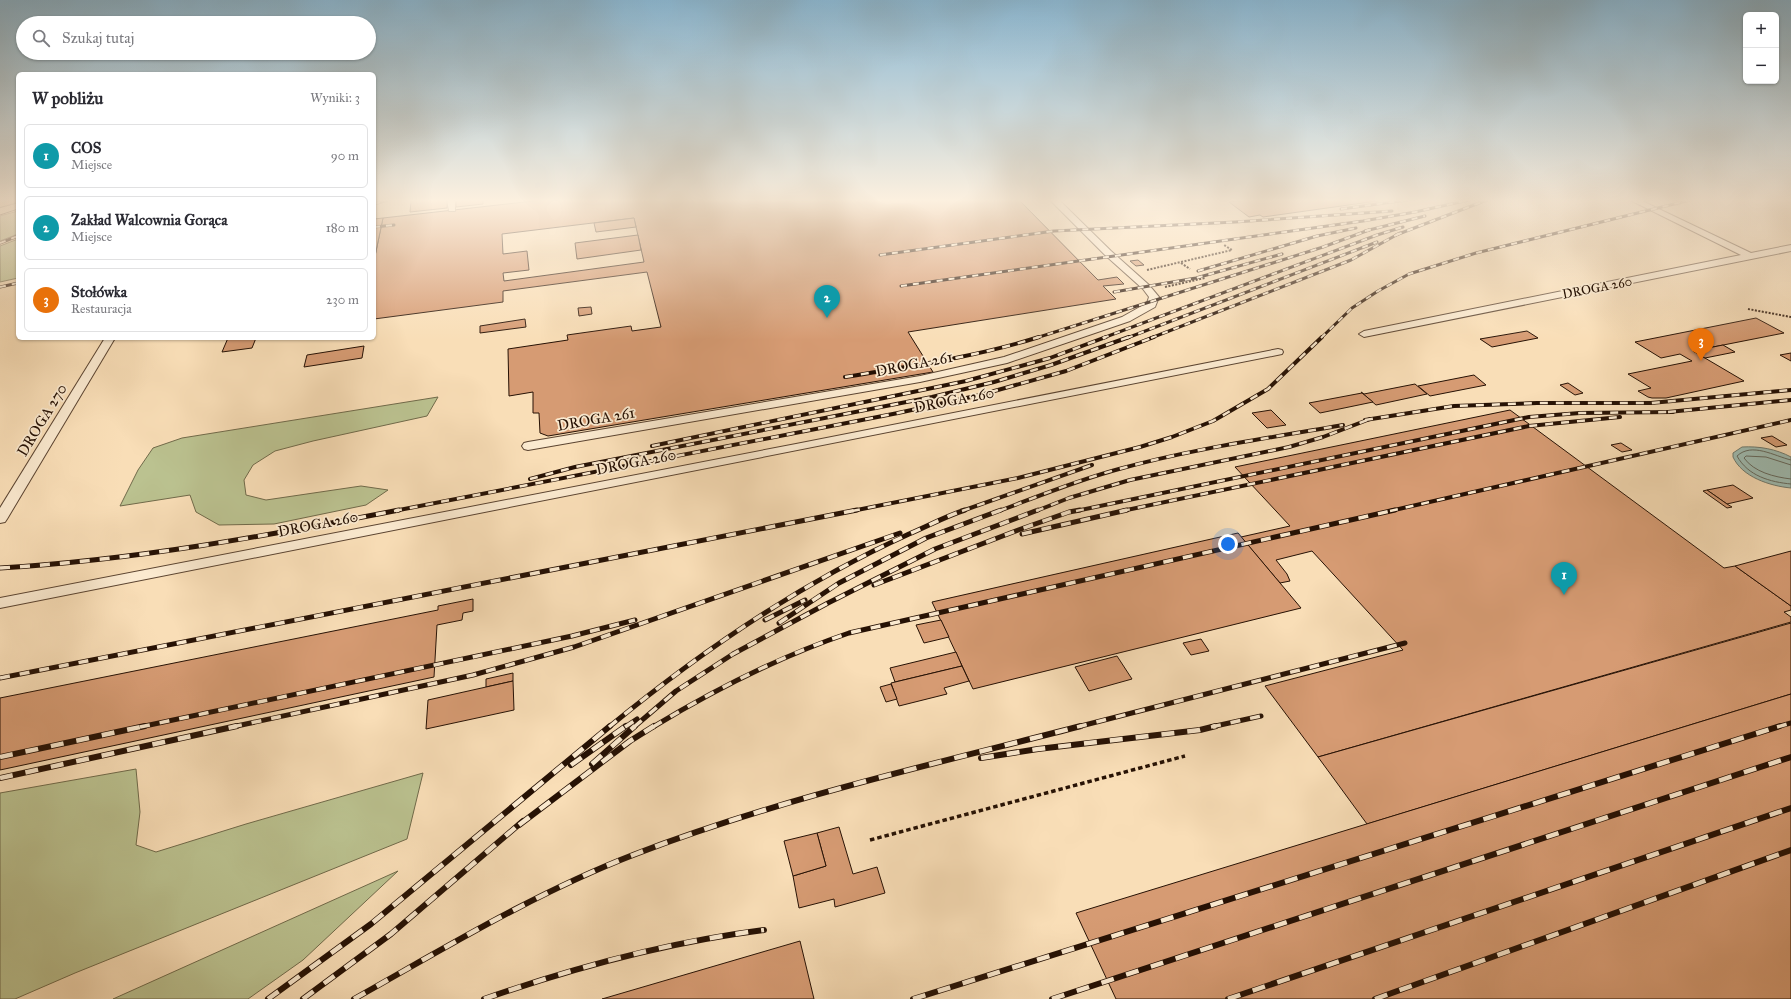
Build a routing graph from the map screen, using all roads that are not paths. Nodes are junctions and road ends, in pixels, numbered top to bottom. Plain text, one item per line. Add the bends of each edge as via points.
1 (1103, 247) edge
2 (1731, 247) edge
3 (1791, 248) edge
4 (1750, 256) junction
5 (1364, 334) dead end
6 (109, 340) edge
7 (1278, 352) dead end
8 (528, 446) dead end
9 (0, 519) edge
10 (0, 603) edge

1 - 8 lane, DROGA 261 via 1154,297 1151,305 1126,319 1007,360 920,379
2 - 4 lane
3 - 4 lane, DROGA 260
4 - 5 lane, DROGA 260
6 - 9 lane, DROGA 270
7 - 10 lane, DROGA 260

